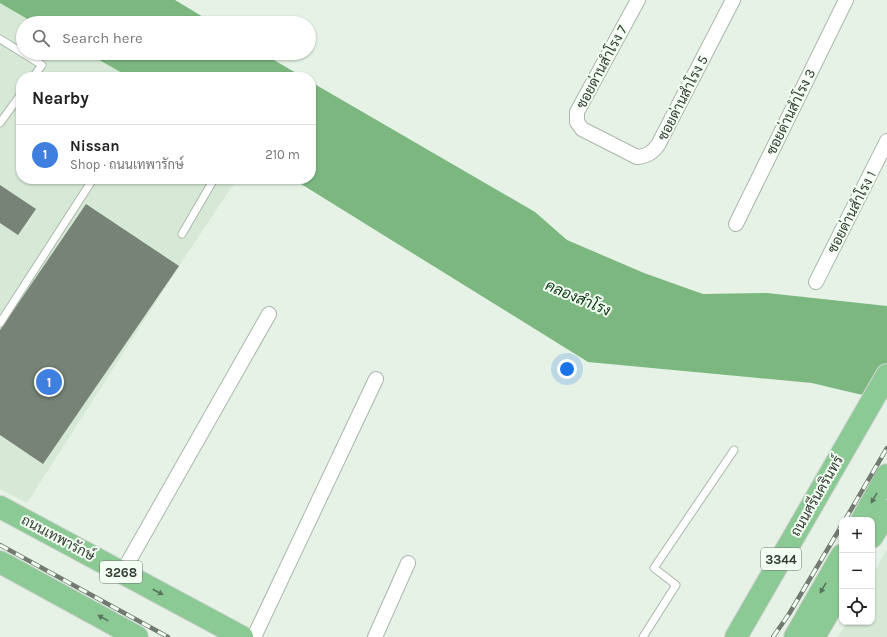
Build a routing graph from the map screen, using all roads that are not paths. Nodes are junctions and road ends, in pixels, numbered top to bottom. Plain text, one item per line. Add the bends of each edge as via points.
1 (638, 0) edge
2 (734, 0) edge
3 (846, 0) edge
4 (0, 38) edge
5 (16, 48) edge
6 (34, 60) edge
7 (37, 72) edge
8 (16, 101) edge
9 (0, 123) edge
10 (887, 141) edge
11 (609, 143) joint
12 (90, 184) edge
13 (211, 184) edge
14 (736, 224) dead end
15 (182, 234) dead end
16 (816, 282) dead end
17 (269, 314) dead end
18 (0, 323) edge
19 (887, 376) edge
20 (376, 380) dead end
21 (887, 401) edge
22 (734, 450) dead end
23 (887, 475) edge
24 (0, 507) edge
25 (886, 514) edge
26 (864, 517) edge
27 (875, 532) edge
28 (839, 560) edge
29 (0, 562) edge
30 (408, 563) dead end
31 (122, 572) junction
32 (839, 594) edge
33 (742, 635) edge
34 (137, 637) edge
35 (242, 637) edge
36 (254, 637) edge
37 (375, 637) edge
38 (643, 637) edge
39 (795, 637) edge
40 (814, 637) edge

1 - 11 street, ซอยด่านสำโรง 7 via 577,112 577,122 582,128
2 - 11 street, ซอยด่านสำโรง 5 via 652,152 637,157
3 - 14 street, ซอยด่านสำโรง 3
4 - 5 lane
6 - 7 lane via 42,65
8 - 9 lane
10 - 16 street, ซอยด่านสำโรง 1
12 - 18 lane
13 - 15 lane
17 - 31 street
19 - 33 main road, ถนนศรีนครินทร์ / 3344
20 - 36 street
21 - 33 main road, ถนนศรีนครินทร์ / 3344
22 - 38 lane via 654,568 676,585
23 -> 26 main road
24 - 31 main road, ถนนเทพารักษ์ / 3268
25 - 27 main road
28 -> 39 main road
34 -> 29 main road
30 - 37 street
31 -> 35 main road, ถนนเทพารักษ์ / 3268
32 - 40 main road

